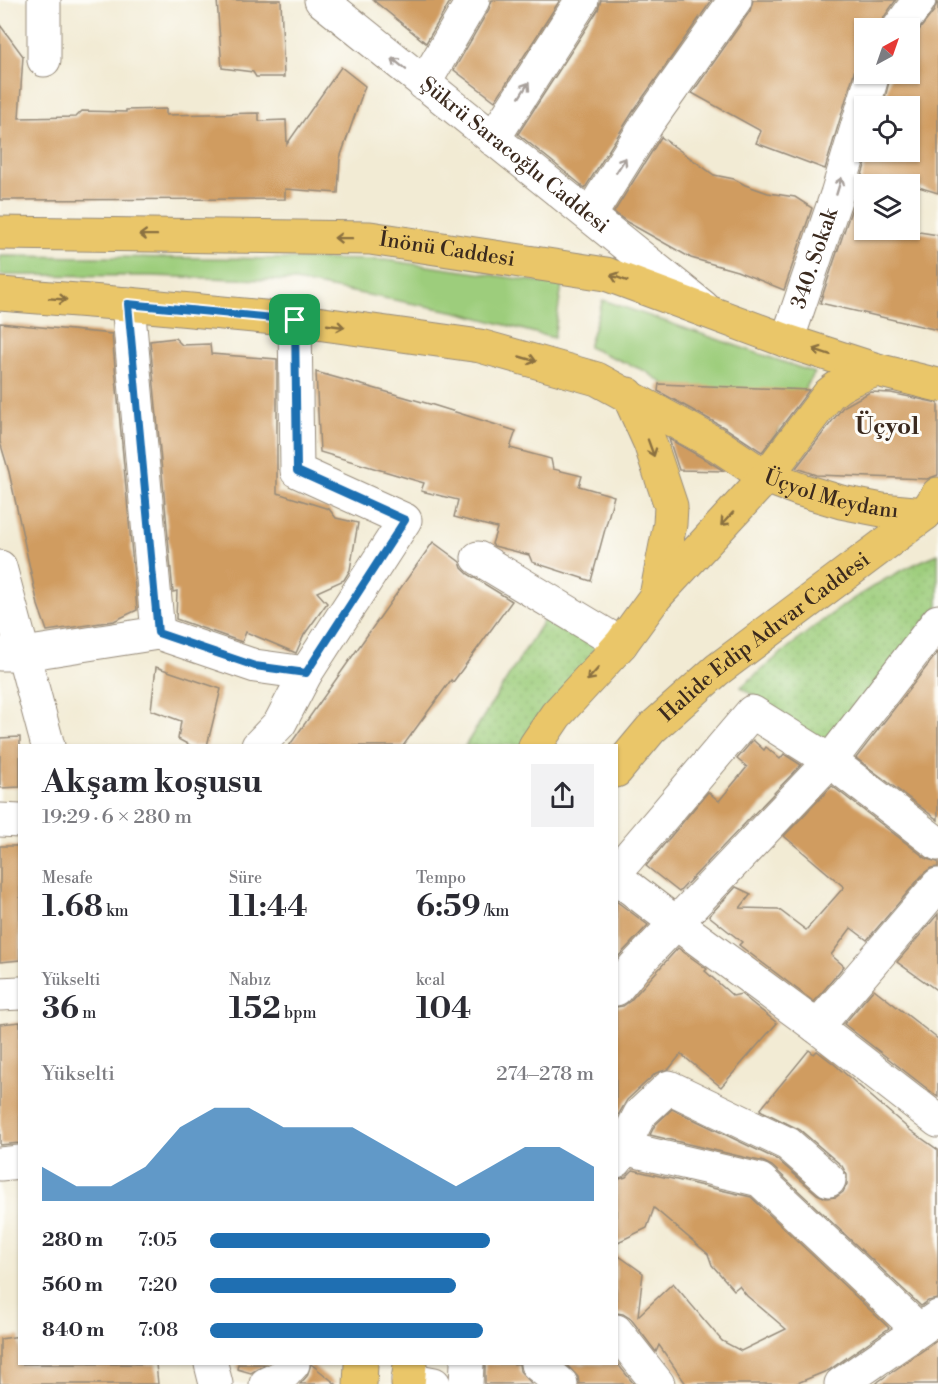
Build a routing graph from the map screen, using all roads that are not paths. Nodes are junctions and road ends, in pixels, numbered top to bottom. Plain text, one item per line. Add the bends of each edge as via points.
1 (44, 0) edge
2 (321, 0) edge
3 (473, 0) edge
4 (582, 0) edge
5 (735, 0) edge
6 (919, 0) edge
7 (906, 18) edge
8 (44, 60) dead end
9 (424, 84) junction
10 (870, 84) edge
11 (492, 139) junction
12 (590, 215) junction
13 (0, 233) edge
14 (0, 294) edge
15 (128, 304) junction
16 (707, 310) junction
17 (295, 320) junction
18 (787, 341) junction
19 (877, 370) junction
20 (936, 381) edge
21 (628, 394) junction
22 (766, 477) junction
23 (932, 504) edge
24 (478, 558) dead end
25 (0, 567) edge
26 (656, 596) junction
27 (938, 621) edge
28 (158, 633) junction
29 (621, 644) junction
30 (12, 654) edge
31 (306, 673) junction
32 (47, 744) edge
33 (260, 744) edge
34 (537, 744) edge
35 (830, 761) junction
36 (618, 769) edge
37 (0, 820) edge
38 (18, 821) edge
39 (938, 844) edge
40 (618, 870) edge
41 (618, 879) edge
42 (938, 885) edge
43 (676, 923) junction
44 (618, 987) edge
45 (18, 993) edge
46 (0, 994) edge
47 (817, 1027) junction
48 (938, 1121) edge
49 (620, 1155) edge
50 (18, 1162) edge
51 (0, 1164) edge
52 (829, 1180) dead end
53 (928, 1323) edge
54 (618, 1334) edge
55 (211, 1365) edge
56 (292, 1365) edge
57 (361, 1365) edge
58 (467, 1365) edge
59 (538, 1365) edge
60 (216, 1384) edge
61 (266, 1384) edge
62 (360, 1384) edge
63 (466, 1384) edge
64 (561, 1384) edge
65 (658, 1384) edge
66 (841, 1384) edge

1 - 8 street
9 -> 2 street, Şükrü Saracoğlu Caddesi
3 - 9 street
11 -> 4 street
12 -> 5 street via 649,121
6 - 7 street
9 - 11 street, Şükrü Saracoğlu Caddesi
18 -> 10 street, 340. Sokak
11 - 12 street, Şükrü Saracoğlu Caddesi
12 - 16 street, Şükrü Saracoğlu Caddesi
16 -> 13 main road, İnönü Caddesi via 606,274 370,238
14 -> 15 main road
15 - 17 main road
15 - 28 street
16 - 18 main road, İnönü Caddesi
17 -> 21 main road via 480,346 597,379
17 - 31 street via 297,471 405,520
19 -> 18 main road, İnönü Caddesi
19 - 20 main road, İnönü Caddesi
19 - 22 main road, Üçyol Meydanı via 856,376 829,394
21 - 22 main road
21 -> 26 main road via 671,506
22 - 23 main road, Üçyol Meydanı via 841,502 882,510
22 -> 26 main road
23 - 36 main road, Halide Edip Adıvar Caddesi via 717,670 651,729
24 - 29 street
25 - 30 street
26 - 29 main road
27 - 35 street
28 - 30 street
28 - 31 street via 255,666
29 -> 34 main road via 556,715
30 - 32 street
31 - 33 street via 280,723
35 - 39 street
35 - 40 street via 752,712
35 - 43 street
37 - 38 street
41 - 43 street
42 - 47 street
43 - 44 street
43 - 47 street
45 - 46 street
47 - 48 street
49 - 52 street via 640,1114 669,1087 788,1144
49 - 53 street via 760,1180
50 - 51 street
53 - 66 street
54 - 65 street
55 - 60 street
56 - 61 street
57 - 62 main road
58 - 63 street
59 - 64 street

